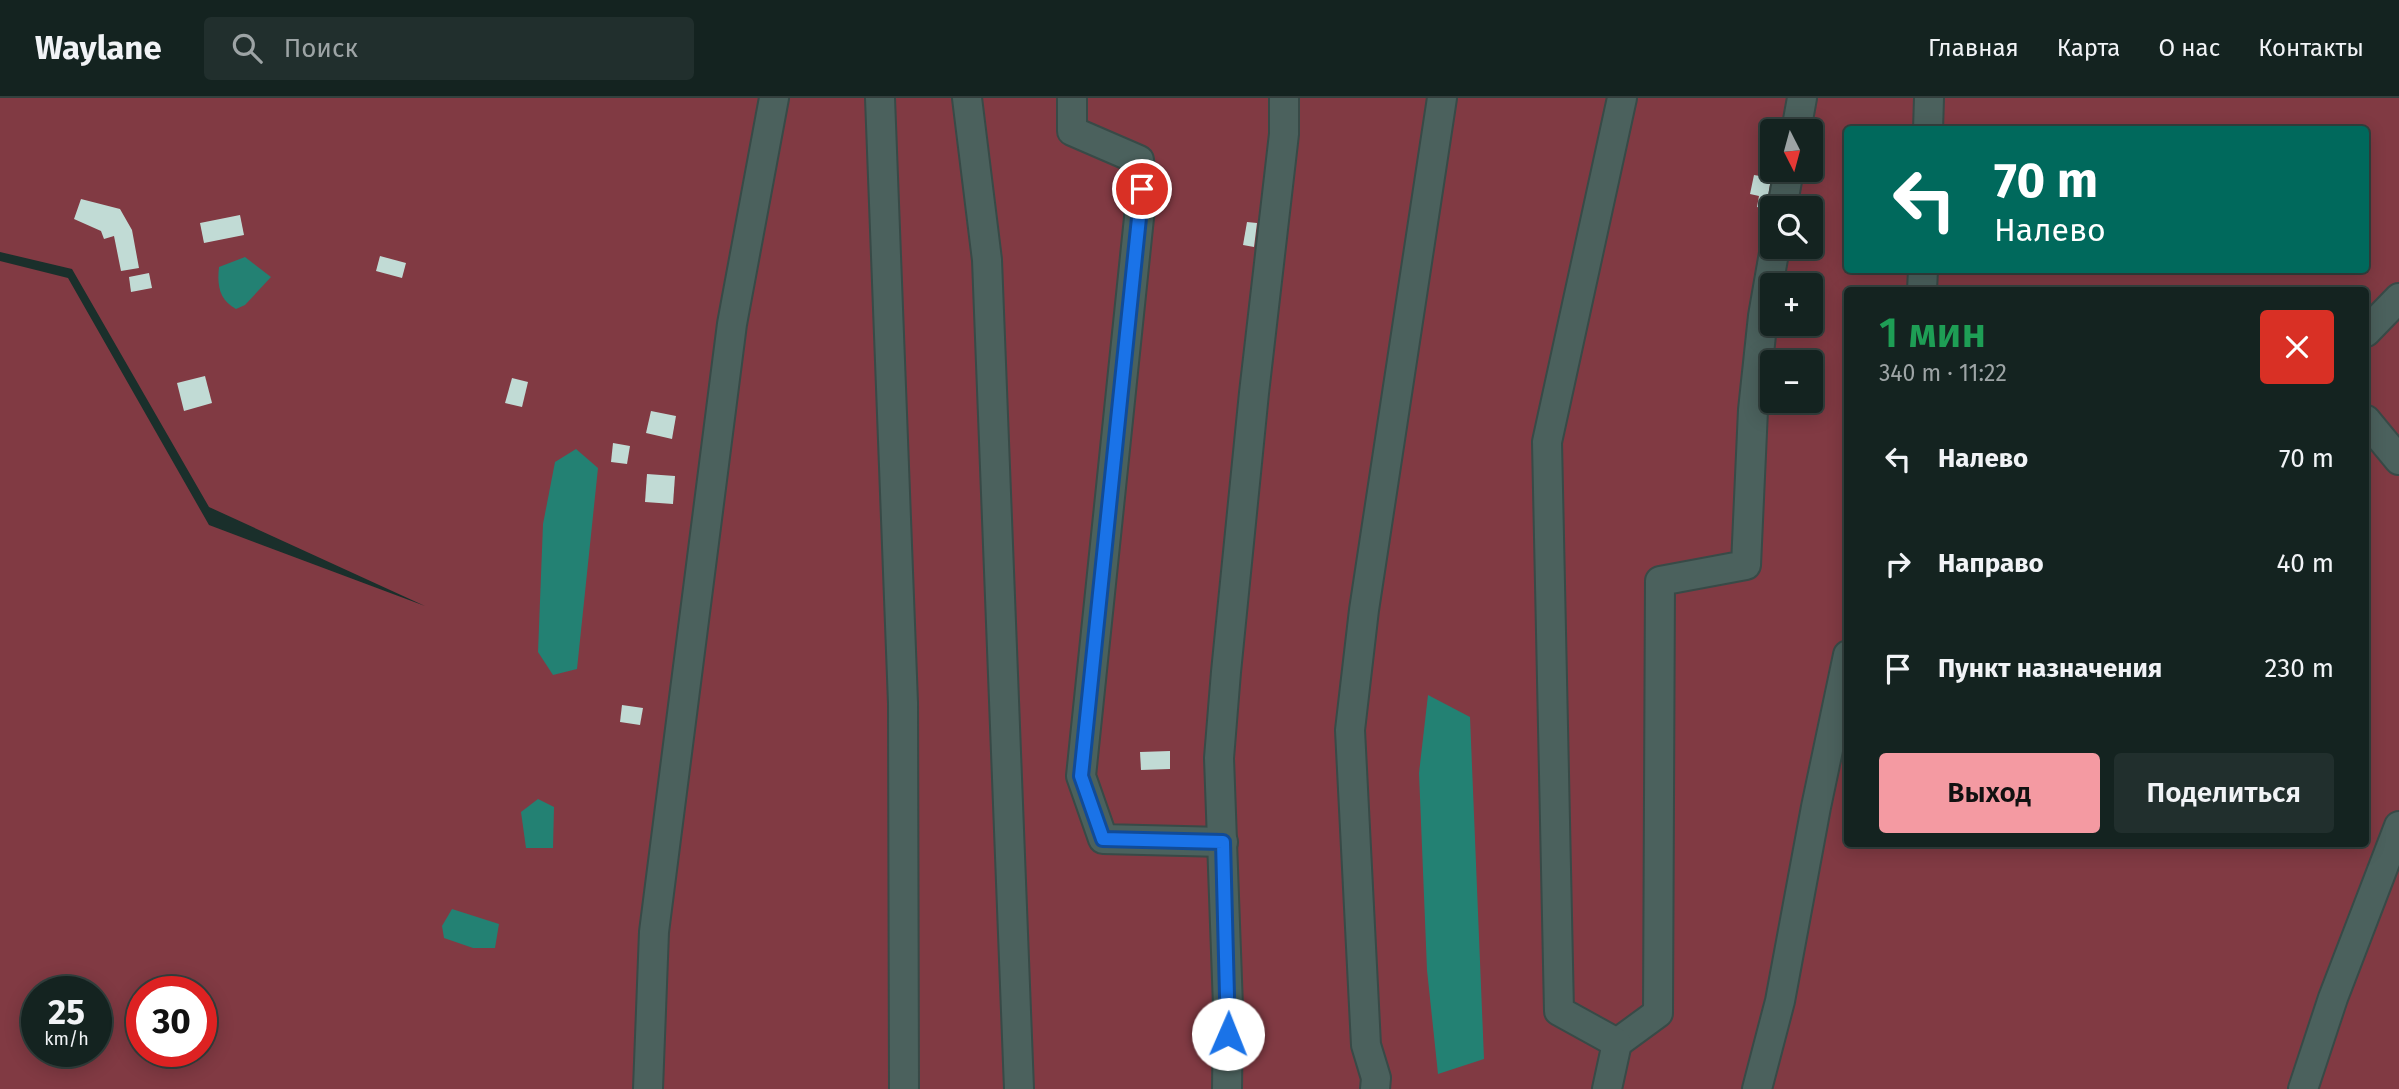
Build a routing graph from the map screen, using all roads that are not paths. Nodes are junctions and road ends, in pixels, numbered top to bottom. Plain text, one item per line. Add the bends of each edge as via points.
1 (774, 98) edge
2 (880, 98) edge
3 (967, 98) edge
4 (1072, 98) edge
5 (1284, 98) edge
6 (1442, 98) edge
7 (1622, 98) edge
8 (1802, 98) edge
9 (1928, 98) edge
10 (1798, 119) edge
11 (1927, 126) edge
12 (1773, 259) edge
13 (2399, 298) edge
14 (2369, 329) edge
15 (2369, 424) edge
16 (2399, 460) edge
17 (1844, 674) edge
18 (2399, 826) edge
19 (1223, 842) junction
20 (1616, 1043) junction
21 (648, 1089) edge
22 (904, 1089) edge
23 (1019, 1089) edge
24 (1227, 1089) edge
25 (1375, 1089) edge
26 (1607, 1089) edge
27 (1757, 1089) edge
28 (2304, 1089) edge

1 - 21 street via 732,324 656,919
2 - 22 street via 903,703
3 - 23 street via 987,260
4 - 19 street via 1072,131 1139,160 1142,189 1081,776 1103,839
5 - 19 street via 1284,134 1225,684 1219,758
6 - 25 street via 1350,730 1366,1045
7 - 20 street via 1547,442 1559,1011
8 - 10 street
9 - 11 street
12 - 20 street via 1753,410 1746,565 1660,581 1658,1013
13 - 14 street
15 - 16 street
17 - 27 street via 1780,1001
18 - 28 street via 2333,998
19 - 24 street
20 - 26 street

